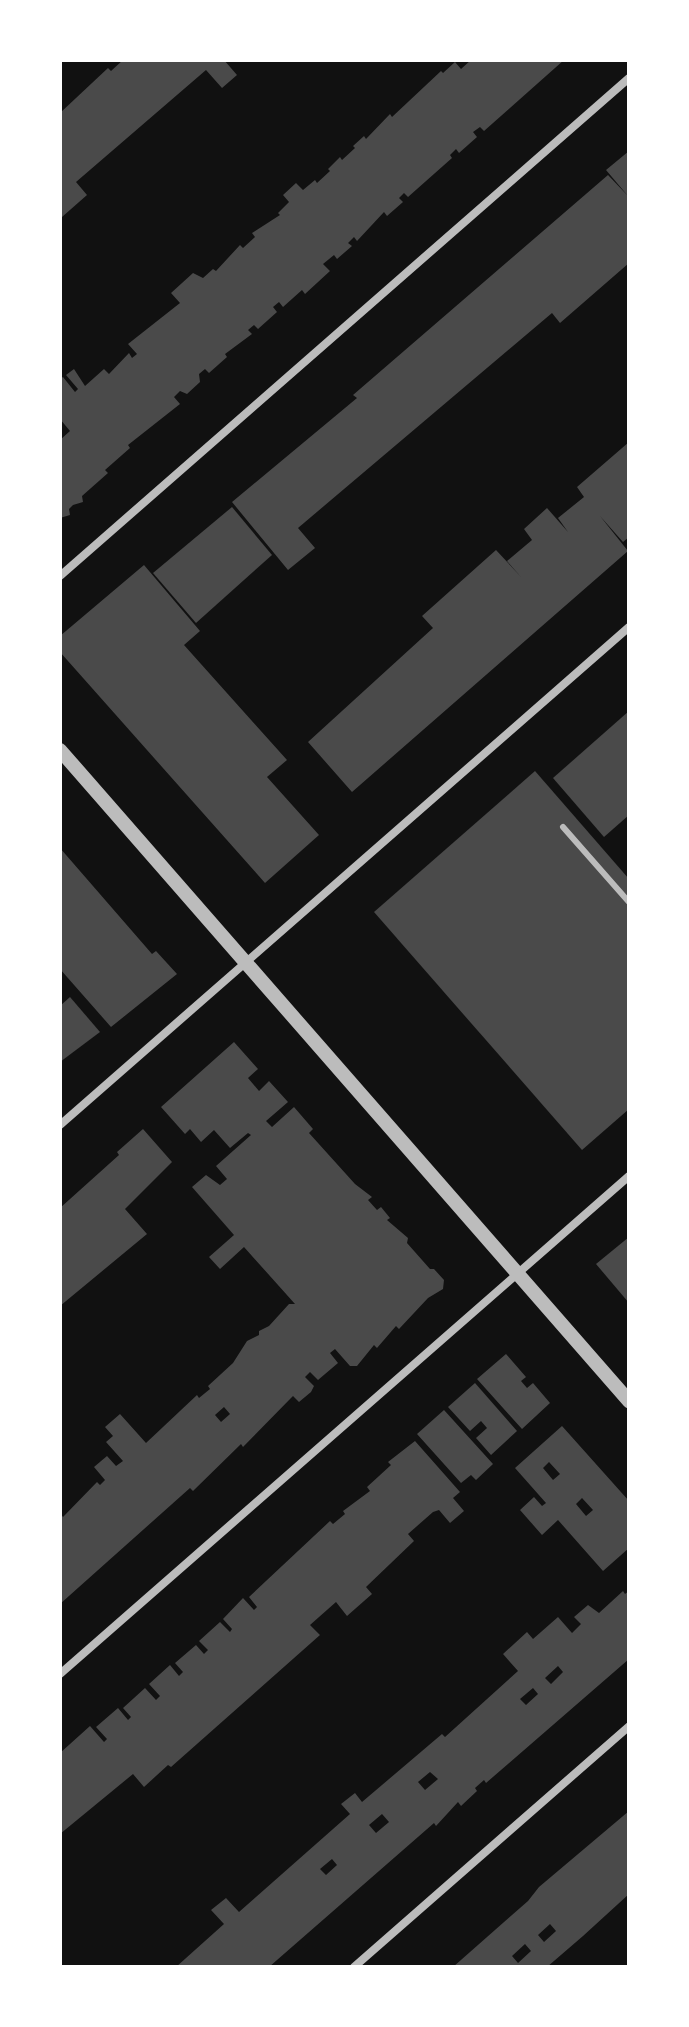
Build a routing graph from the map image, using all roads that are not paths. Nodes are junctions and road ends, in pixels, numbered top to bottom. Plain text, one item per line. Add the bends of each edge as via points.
1 (629, 78) edge
2 (60, 576) edge
3 (629, 627) edge
4 (60, 750) edge
5 (563, 827) dead end
6 (629, 902) edge
7 (246, 963) junction
8 (60, 1125) edge
9 (629, 1176) edge
10 (518, 1273) junction
11 (629, 1401) edge
12 (60, 1674) edge
13 (629, 1726) edge
14 (354, 1967) edge

1 - 2 street
3 - 7 street
4 - 7 street
5 - 6 lane
7 - 8 street
7 - 10 street
9 - 10 street
10 - 11 street
10 - 12 street
13 - 14 street

